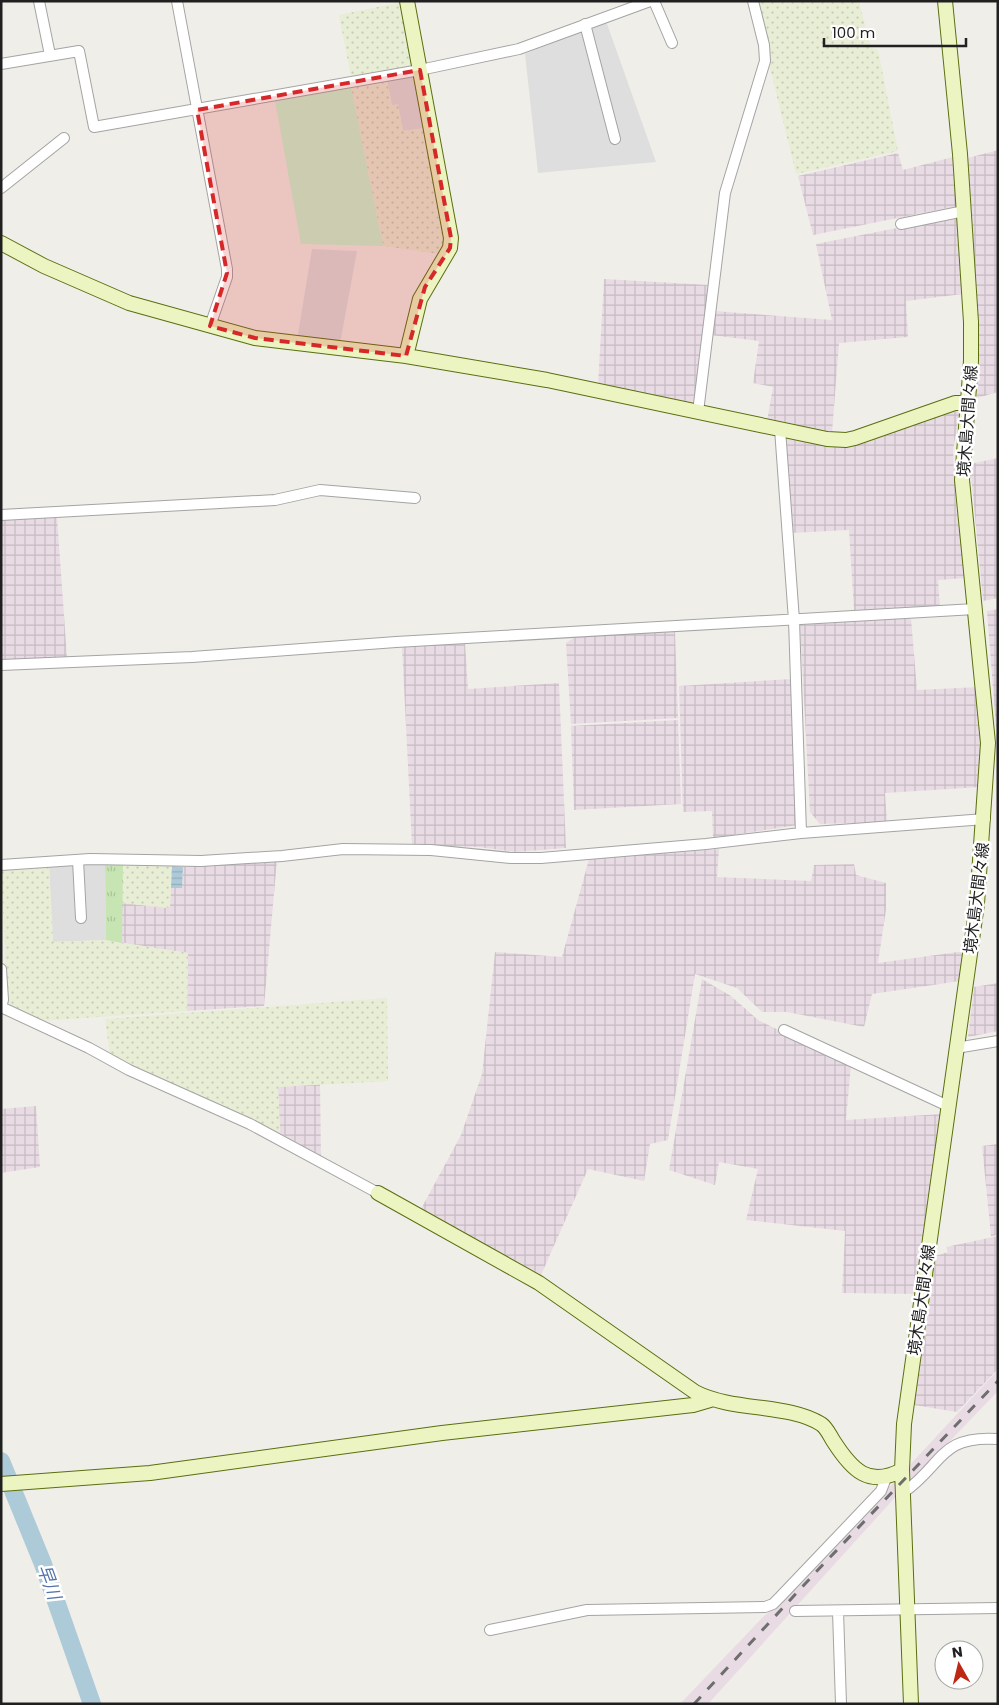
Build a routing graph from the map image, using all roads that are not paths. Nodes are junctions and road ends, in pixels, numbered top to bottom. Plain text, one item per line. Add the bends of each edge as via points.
1 (40, 1) edge
2 (177, 1) edge
3 (407, 1) edge
4 (650, 1) edge
5 (654, 1) edge
6 (753, 1) edge
7 (945, 1) edge
8 (585, 24) junction
9 (672, 43) dead end
10 (50, 55) junction
11 (1, 64) edge
12 (420, 70) junction
13 (197, 110) junction
14 (64, 138) dead end
15 (615, 139) dead end
16 (1, 188) edge
17 (964, 211) junction
18 (901, 224) dead end
19 (1, 243) edge
20 (210, 326) junction
21 (406, 356) junction
22 (967, 403) junction
23 (698, 412) junction
24 (780, 429) junction
25 (415, 498) dead end
26 (1, 515) edge
27 (975, 610) junction
28 (794, 620) junction
29 (1, 665) edge
30 (985, 819) junction
31 (801, 833) junction
32 (78, 860) junction
33 (1, 865) edge
34 (81, 918) dead end
35 (1, 969) edge
36 (784, 1030) dead end
37 (998, 1041) edge
38 (956, 1048) junction
39 (948, 1106) junction
40 (378, 1193) joint
41 (710, 1400) junction
42 (998, 1439) edge
43 (902, 1470) junction
44 (886, 1478) junction
45 (1, 1484) edge
46 (904, 1492) junction
47 (998, 1608) edge
48 (907, 1610) junction
49 (794, 1611) dead end
50 (838, 1611) junction
51 (490, 1630) dead end
52 (841, 1704) edge
53 (910, 1704) edge

1 - 10 street
2 - 13 street
3 - 12 street
4 - 8 street
5 - 9 street
6 - 23 street via 765,61 725,193
7 - 17 street, 境木島大間々線
8 - 12 street via 519,49
8 - 15 street
10 - 11 street
10 - 13 street via 79,51 94,127
12 - 13 street
12 - 21 street via 451,238 450,248 420,299
13 - 20 street via 227,273
14 - 16 street
17 - 18 street
17 - 22 street, 境木島大間々線 via 972,342
19 - 20 street via 44,266 129,303
20 - 21 street via 255,338
21 - 23 street via 547,380
22 - 24 street via 955,403 846,440
22 - 27 street, 境木島大間々線 via 962,480
23 - 24 street
24 - 28 street
25 - 26 street via 320,490 275,500
27 - 28 street
27 - 30 street, 境木島大間々線 via 988,743
28 - 29 street via 192,657
28 - 31 street
30 - 31 street
30 - 38 street, 境木島大間々線 via 977,904
31 - 32 street via 541,858 423,850 343,849 202,861
32 - 33 street
32 - 34 street
35 - 40 street via 1,1007 129,1070 250,1124
36 - 39 street
37 - 38 street
38 - 39 street, 境木島大間々線
39 - 43 street, 境木島大間々線 via 904,1424
40 - 41 street via 538,1284
41 - 44 street via 809,1418 824,1426 852,1466 873,1477
41 - 45 street via 684,1406 442,1433 150,1473
42 - 46 street via 982,1438 953,1445
43 - 44 street
43 - 46 street, 境木島大間々線
44 - 51 street via 881,1491 780,1597 766,1607 587,1610
46 - 48 street, 境木島大間々線
47 - 48 street
48 - 50 street
48 - 53 street, 境木島大間々線
49 - 50 street
50 - 52 street

